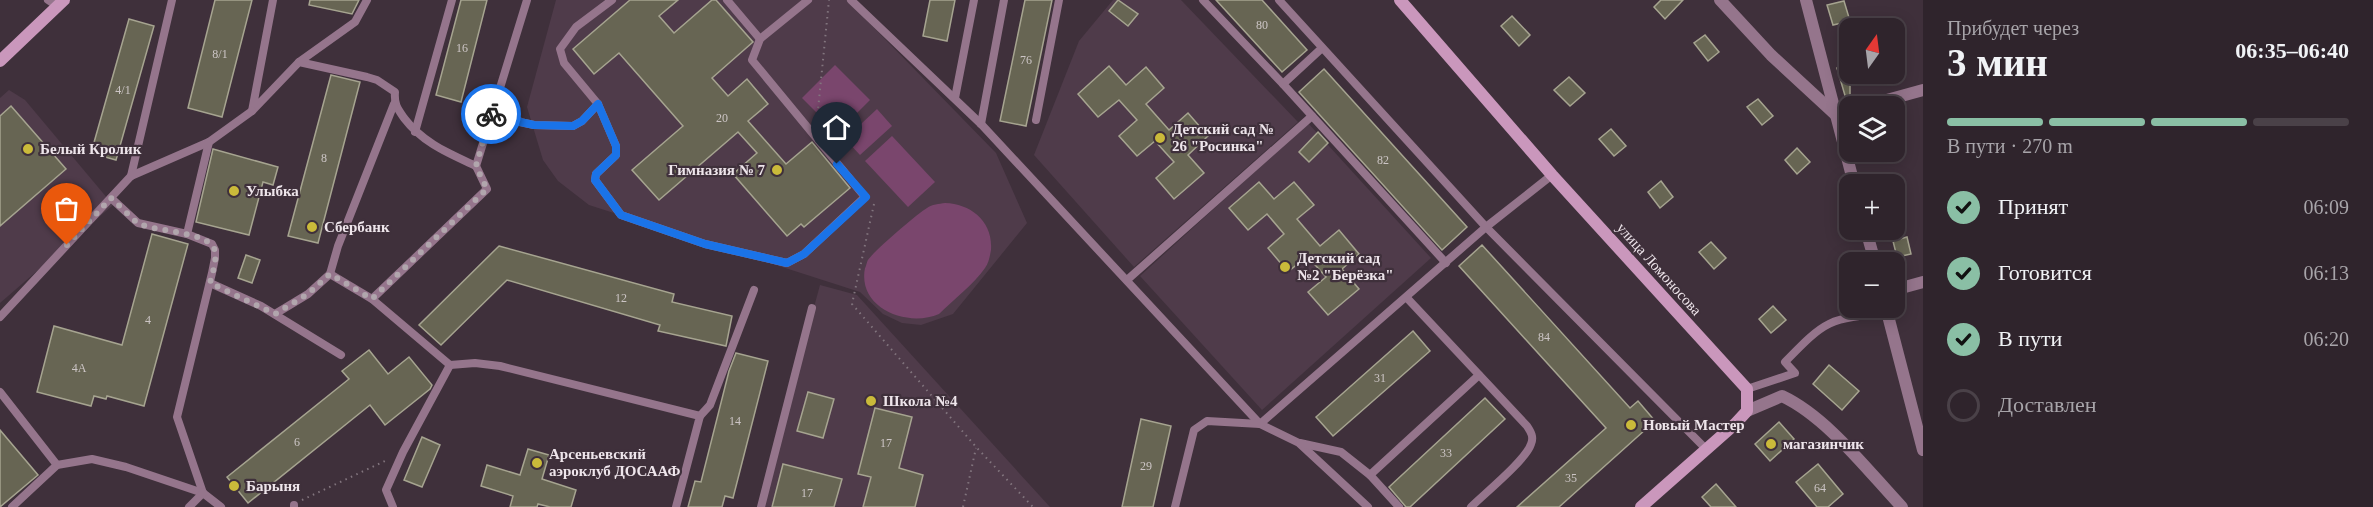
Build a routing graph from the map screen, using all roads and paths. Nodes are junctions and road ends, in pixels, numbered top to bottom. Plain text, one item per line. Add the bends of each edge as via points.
1 (172, 0) edge
2 (273, 0) edge
3 (367, 0) edge
4 (452, 0) edge
5 (527, 0) edge
6 (612, 0) edge
7 (727, 0) edge
8 (808, 0) edge
9 (829, 0) edge
10 (851, 0) edge
11 (974, 0) edge
12 (1004, 0) edge
13 (1059, 0) edge
14 (1203, 0) edge
15 (1279, 0) edge
16 (1400, 0) edge
17 (1719, 0) edge
18 (1806, 0) edge
19 (56, 2) edge
20 (760, 39) junction
21 (1322, 48) junction
22 (0, 61) edge
23 (299, 62) junction
24 (1283, 84) junction
25 (1923, 90) edge
26 (1901, 96) edge
27 (955, 98) junction
28 (495, 99) junction
29 (394, 104) junction
30 (598, 104) junction
31 (252, 111) junction
32 (1839, 114) edge
33 (1836, 115) junction
34 (1312, 116) junction
35 (1035, 120) dead end
36 (981, 124) junction
37 (816, 129) dead end
38 (415, 132) junction
39 (209, 142) junction
40 (476, 166) junction
41 (1552, 174) junction
42 (1851, 174) edge
43 (131, 177) junction
44 (111, 198) junction
45 (870, 198) dead end
46 (1486, 227) junction
47 (187, 234) junction
48 (1446, 262) junction
49 (330, 274) junction
50 (1126, 280) junction
51 (210, 283) junction
52 (754, 290) dead end
53 (1407, 298) junction
54 (372, 299) junction
55 (812, 308) dead end
56 (275, 314) junction
57 (0, 317) edge
58 (1844, 318) edge
59 (1889, 318) edge
60 (341, 355) dead end
61 (450, 364) junction
62 (1479, 375) junction
63 (1748, 389) junction
64 (0, 392) edge
65 (1746, 411) junction
66 (700, 416) junction
67 (1260, 424) junction
68 (1299, 443) junction
69 (976, 448) junction
70 (1706, 449) junction
71 (1923, 450) edge
72 (403, 452) junction
73 (57, 465) junction
74 (1370, 475) junction
75 (202, 493) junction
76 (294, 506) edge
77 (12, 507) edge
78 (189, 507) edge
79 (221, 507) edge
80 (393, 507) edge
81 (676, 507) edge
82 (761, 507) edge
83 (963, 507) edge
84 (1033, 507) edge
85 (1175, 507) edge
86 (1368, 507) edge
87 (1399, 507) edge
88 (1471, 507) edge
89 (1641, 507) edge
90 (1902, 507) edge

1 - 43 lane
2 - 31 lane
3 - 23 lane via 355,22
4 - 38 lane
5 - 28 lane
6 - 30 lane via 576,27 560,49 564,63
7 - 20 lane
8 - 20 lane
9 - 37 path
10 - 27 lane
11 - 27 lane
12 - 36 lane
13 - 35 lane
14 - 24 lane
15 - 21 lane
16 - 41 main road, улица Ломоносова
17 - 33 street
18 - 33 street
19 - 22 main road
20 - 30 lane via 752,60 866,197 804,254 787,263 705,244 621,215 595,180 596,174 616,155
21 - 24 lane
21 - 46 lane
23 - 29 lane via 377,80 395,92
23 - 31 lane
24 - 34 lane
25 - 26 street
27 - 36 lane
28 - 30 lane via 520,122 534,125 573,126
28 - 40 lane
29 - 38 lane
29 - 49 lane
31 - 39 lane
32 - 33 street
33 - 42 street
34 - 48 lane
34 - 50 lane
36 - 50 lane
38 - 40 lane via 430,145
39 - 43 lane
39 - 47 lane
40 - 54 lane via 487,189
41 - 46 lane
41 - 63 main road, улица Ломоносова
43 - 44 lane
44 - 47 lane via 138,223
44 - 57 lane
45 - 69 path via 874,204 852,304
46 - 48 lane
46 - 70 lane
47 - 51 lane via 212,244 215,250
48 - 53 lane
49 - 54 lane
49 - 56 lane via 308,294
50 - 67 lane
51 - 56 lane
51 - 75 lane via 177,417
52 - 66 lane via 710,405
53 - 62 lane
53 - 67 lane
54 - 61 lane
55 - 82 lane
56 - 60 lane
58 - 63 lane via 1815,332 1785,362 1795,373
59 - 71 street
61 - 66 lane via 500,366
61 - 72 lane
62 - 74 lane
62 - 88 lane via 1532,436 1531,446 1518,462
63 - 65 main road
64 - 73 lane
65 - 70 main road
65 - 90 street via 1782,396 1800,405
66 - 81 lane
67 - 68 lane
67 - 85 lane via 1207,421 1194,430
68 - 74 lane via 1341,452
68 - 86 lane
69 - 83 path
69 - 84 path
70 - 89 main road
72 - 76 path
72 - 80 lane via 386,490
73 - 75 lane via 92,459
73 - 77 lane
74 - 87 lane
75 - 78 lane
75 - 79 lane

